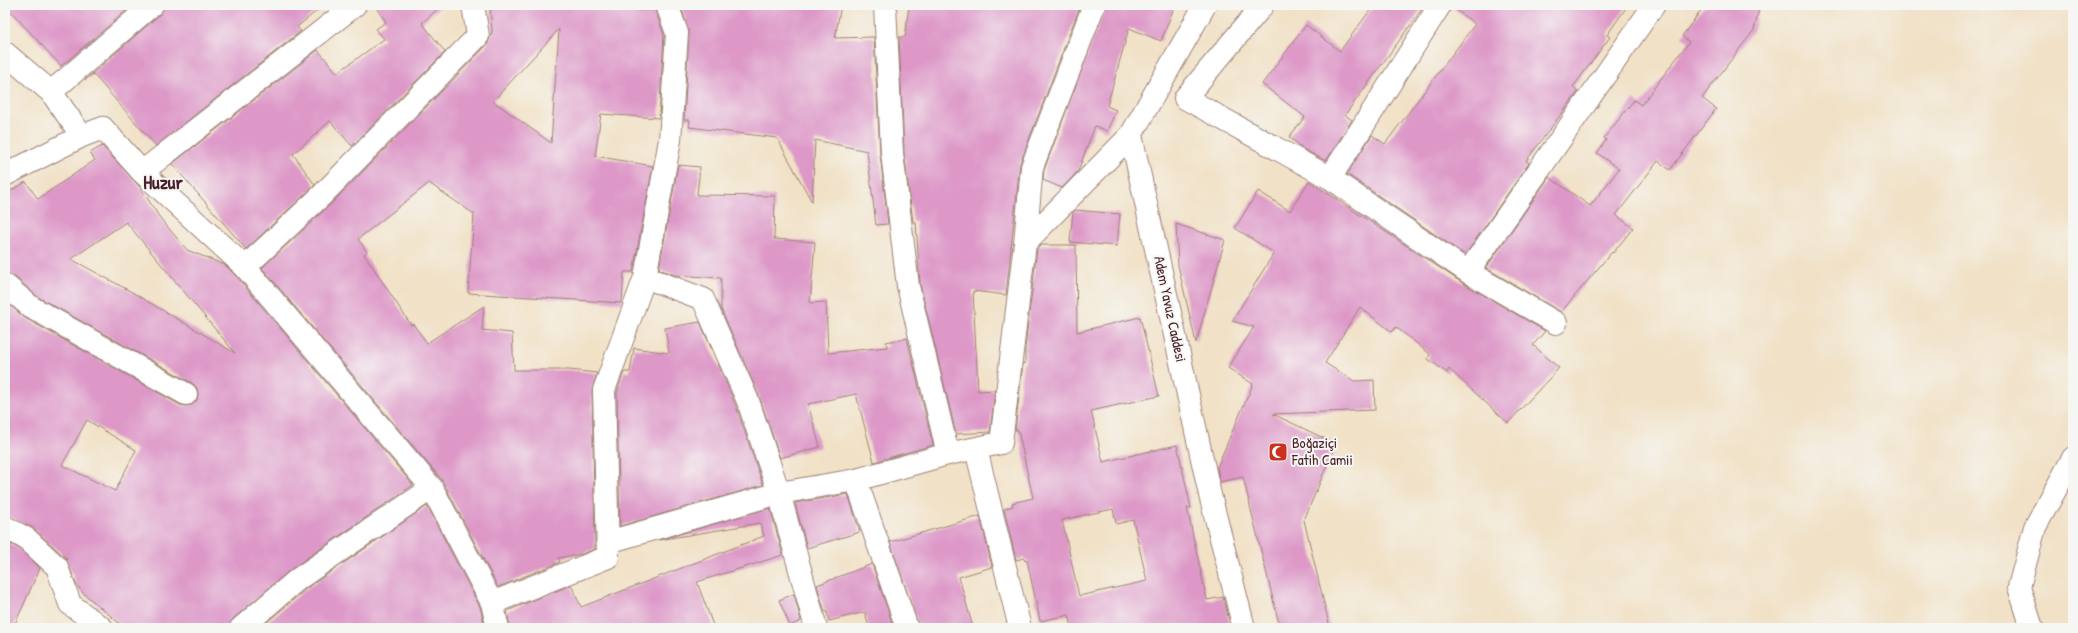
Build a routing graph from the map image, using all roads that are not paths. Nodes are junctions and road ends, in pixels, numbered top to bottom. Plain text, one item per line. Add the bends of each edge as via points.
1 (152, 5) edge
2 (355, 5) edge
3 (473, 5) edge
4 (667, 5) edge
5 (885, 5) edge
6 (1094, 5) edge
7 (1205, 5) edge
8 (1263, 5) edge
9 (1440, 5) edge
10 (1654, 5) edge
11 (5, 53) edge
12 (51, 92) junction
13 (1131, 134) junction
14 (82, 136) junction
15 (142, 172) junction
16 (5, 175) edge
17 (1330, 178) junction
18 (1025, 243) junction
19 (245, 267) junction
20 (1468, 272) junction
21 (645, 277) junction
22 (5, 285) edge
23 (1556, 323) dead end
24 (186, 394) dead end
25 (976, 449) junction
26 (948, 454) junction
27 (2073, 458) edge
28 (856, 480) junction
29 (432, 488) junction
30 (779, 493) junction
31 (5, 527) edge
32 (608, 542) junction
33 (492, 603) junction
34 (102, 628) edge
35 (241, 628) edge
36 (498, 628) edge
37 (816, 628) edge
38 (907, 628) edge
39 (1020, 628) edge
40 (1244, 628) edge
41 (2032, 628) edge

1 - 12 street
2 - 15 street
3 - 19 street via 478,36 322,196
4 - 21 street via 678,33 670,140
5 - 26 street via 892,153 908,286
6 - 18 street via 1032,167
7 - 13 street
8 - 17 street via 1185,98
9 - 17 street
10 - 20 street
11 - 12 street
12 - 14 street
13 - 18 street
13 - 40 street, Adem Yavuz Caddesi via 1210,495
14 - 15 street via 103,128
14 - 16 street
15 - 19 street
17 - 20 street
18 - 25 street via 1001,443
19 - 29 street
20 - 23 street
21 - 30 street via 703,299 748,401
21 - 32 street via 604,390
22 - 24 street via 31,307
25 - 26 street
25 - 39 street
26 - 28 street
27 - 41 street via 2035,527 2019,587
28 - 30 street
28 - 38 street
29 - 33 street
29 - 35 street via 298,580
30 - 32 street
30 - 37 street
31 - 34 street via 27,539 57,567 70,604
32 - 33 street via 608,557
33 - 36 street

